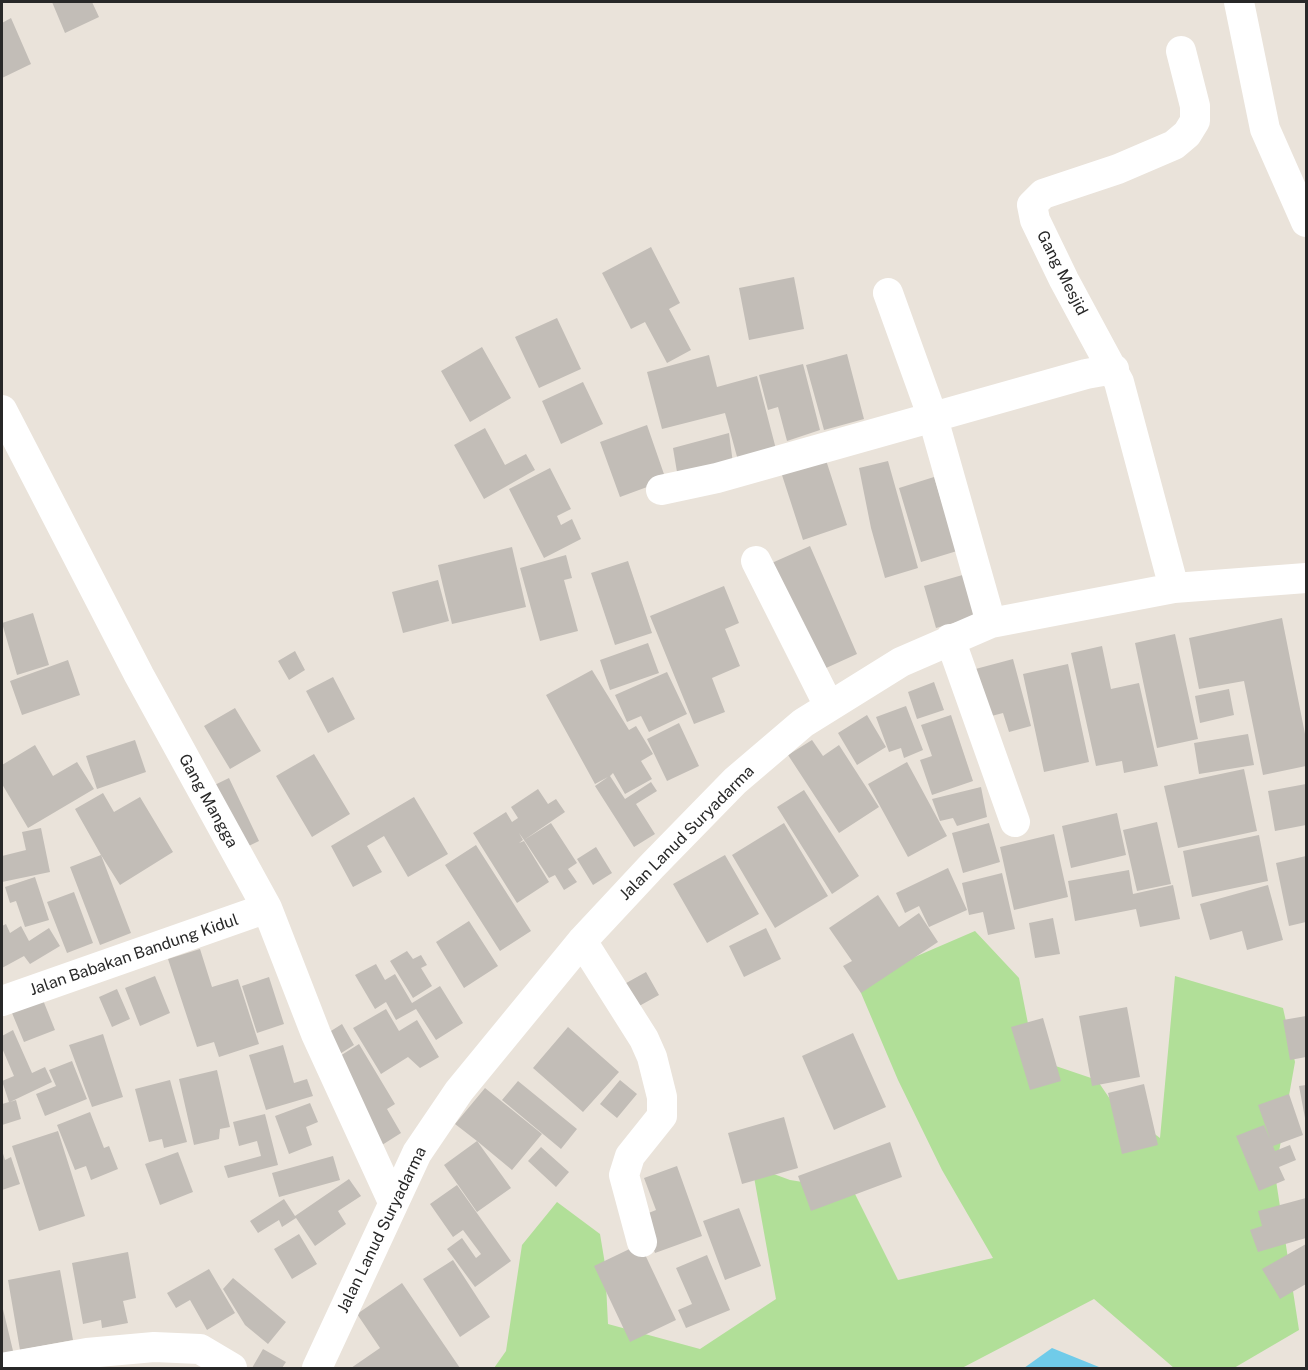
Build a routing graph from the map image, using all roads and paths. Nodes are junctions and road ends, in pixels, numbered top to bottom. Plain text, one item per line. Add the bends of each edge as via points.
1 (1239, 2) edge
2 (1181, 51) dead end
3 (1306, 222) edge
4 (888, 293) dead end
5 (1114, 369) junction
6 (2, 411) edge
7 (933, 418) junction
8 (661, 490) dead end
9 (756, 561) dead end
10 (1306, 578) edge
11 (1174, 588) junction
12 (991, 623) junction
13 (950, 639) junction
14 (829, 706) junction
15 (1015, 822) dead end
16 (267, 908) junction
17 (582, 941) junction
18 (2, 1001) edge
19 (393, 1202) junction
20 (642, 1242) dead end
21 (2, 1368) edge
22 (232, 1368) edge
23 (317, 1368) edge

1 - 3 street via 1265,129
2 - 5 street, Gang Mesjid via 1195,106 1195,121 1187,134 1174,145 1118,169 1043,194 1032,206 1064,280
4 - 7 street
5 - 7 street
5 - 11 street, Gang Mesjid
6 - 16 street, Gang Mangga
7 - 8 street
7 - 12 street
9 - 14 street
10 - 11 street, Jalan Lanud Suryadarma
11 - 12 street, Jalan Lanud Suryadarma
12 - 13 street, Jalan Lanud Suryadarma
13 - 14 street, Jalan Lanud Suryadarma via 901,662
13 - 15 street
14 - 17 street, Jalan Lanud Suryadarma via 735,781
16 - 18 street, Jalan Babakan Bandung Kidul
16 - 19 street, Gang Mangga via 316,1034
17 - 19 street, Jalan Lanud Suryadarma via 459,1090 417,1153
17 - 20 street via 644,1039 662,1097 662,1116 630,1156 624,1175
19 - 23 street, Jalan Lanud Suryadarma
21 - 22 street via 87,1353 154,1347 200,1349

